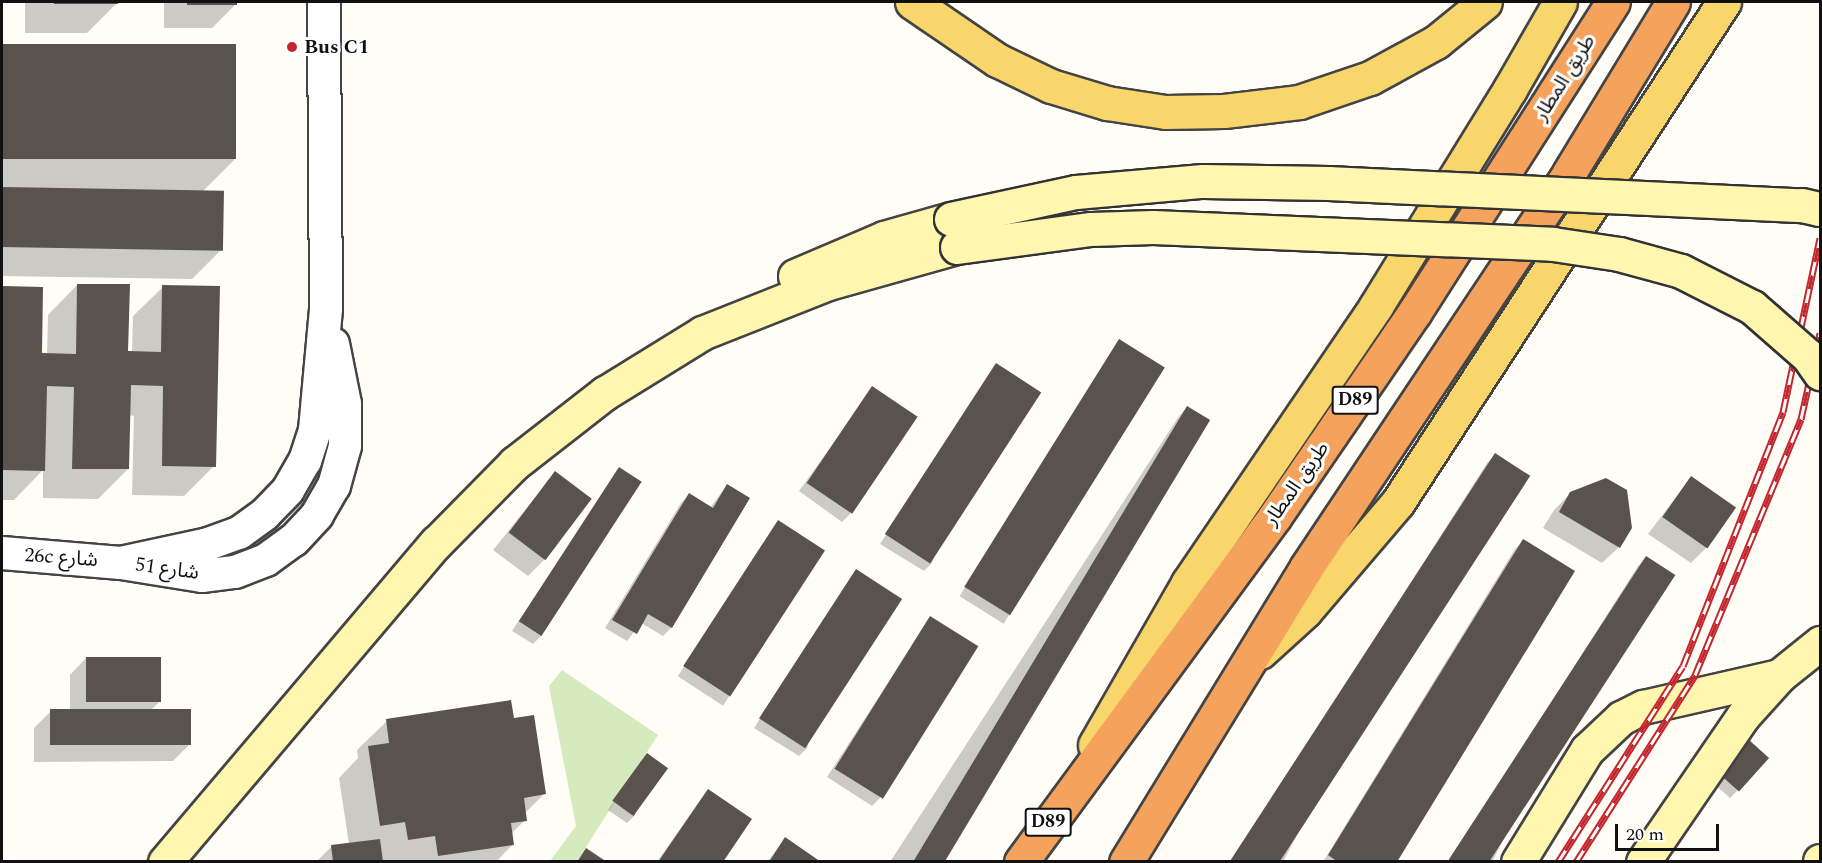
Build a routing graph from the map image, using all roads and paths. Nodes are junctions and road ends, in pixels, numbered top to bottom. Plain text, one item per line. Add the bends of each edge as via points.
1 (324, 2) edge
2 (912, 2) edge
3 (1485, 2) edge
4 (1560, 2) edge
5 (1613, 2) edge
6 (1673, 2) edge
7 (1724, 2) edge
8 (1821, 209) edge
9 (954, 233) junction
10 (1821, 373) edge
11 (2, 553) edge
12 (121, 562) joint
13 (1821, 643) edge
14 (1252, 659) junction
15 (1779, 675) junction
16 (1075, 783) junction
17 (165, 861) edge
18 (1020, 861) edge
19 (1126, 861) edge
20 (1518, 861) edge
21 (1643, 861) edge

1 - 12 street, شارع 51 via 326,308 315,430 305,461 288,490 266,514 239,533 208,544
2 - 3 main road via 998,60 1051,86 1107,104 1165,112 1224,111 1299,102 1371,78 1436,42
4 - 16 main road via 1376,306 1188,583
5 - 16 highway, طريق المطار / D89 via 1414,314 1275,516
6 - 14 highway, D89 via 1569,173 1356,490
7 - 14 main road via 1398,502 1305,611
8 - 9 main road, bridge via 1328,183 1203,181 1076,192
9 - 10 main road, bridge via 1153,227 1575,247 1619,254 1681,272 1752,307 1808,356
9 - 17 main road via 702,333 605,393 515,463 436,543
11 - 12 street, 26c شارع
13 - 15 main road
14 - 19 highway, D89
15 - 20 main road via 1643,707 1622,718 1587,750
15 - 21 main road via 1706,765
16 - 18 highway, طريق المطار / D89

